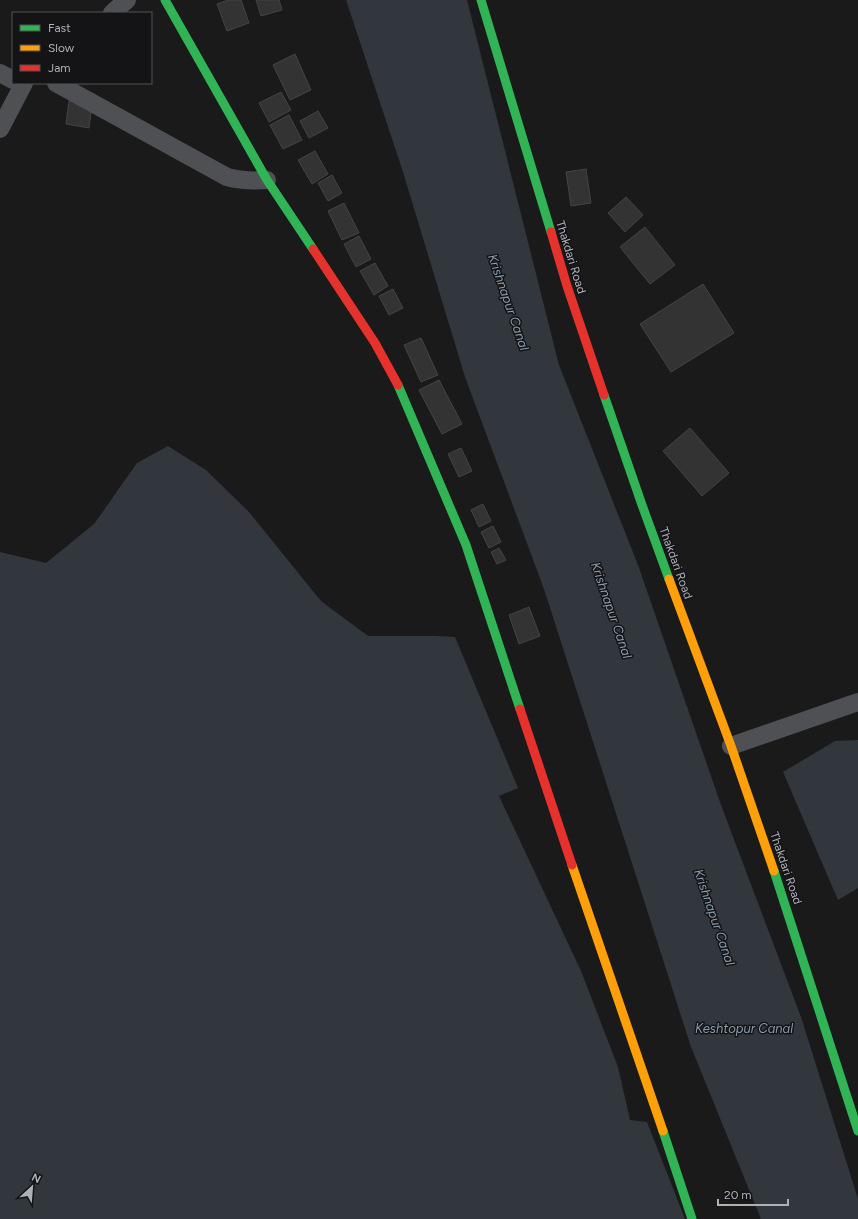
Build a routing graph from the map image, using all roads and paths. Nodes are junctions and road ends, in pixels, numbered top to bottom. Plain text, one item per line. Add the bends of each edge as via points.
1 (127, 0) edge
2 (165, 0) edge
3 (481, 0) edge
4 (113, 12) edge
5 (0, 72) edge
6 (12, 79) edge
7 (24, 84) edge
8 (58, 84) edge
9 (0, 129) edge
10 (267, 180) junction
11 (858, 702) edge
12 (731, 746) junction
13 (858, 1131) edge
14 (692, 1219) edge

1 - 4 street
2 - 10 street
3 - 12 street, Thakdari Road via 569,293 642,505
5 - 6 street
7 - 9 street
8 - 10 street via 227,177 250,181
10 - 14 street via 375,342 395,378 463,538
11 - 12 street
12 - 13 street, Thakdari Road via 780,887

